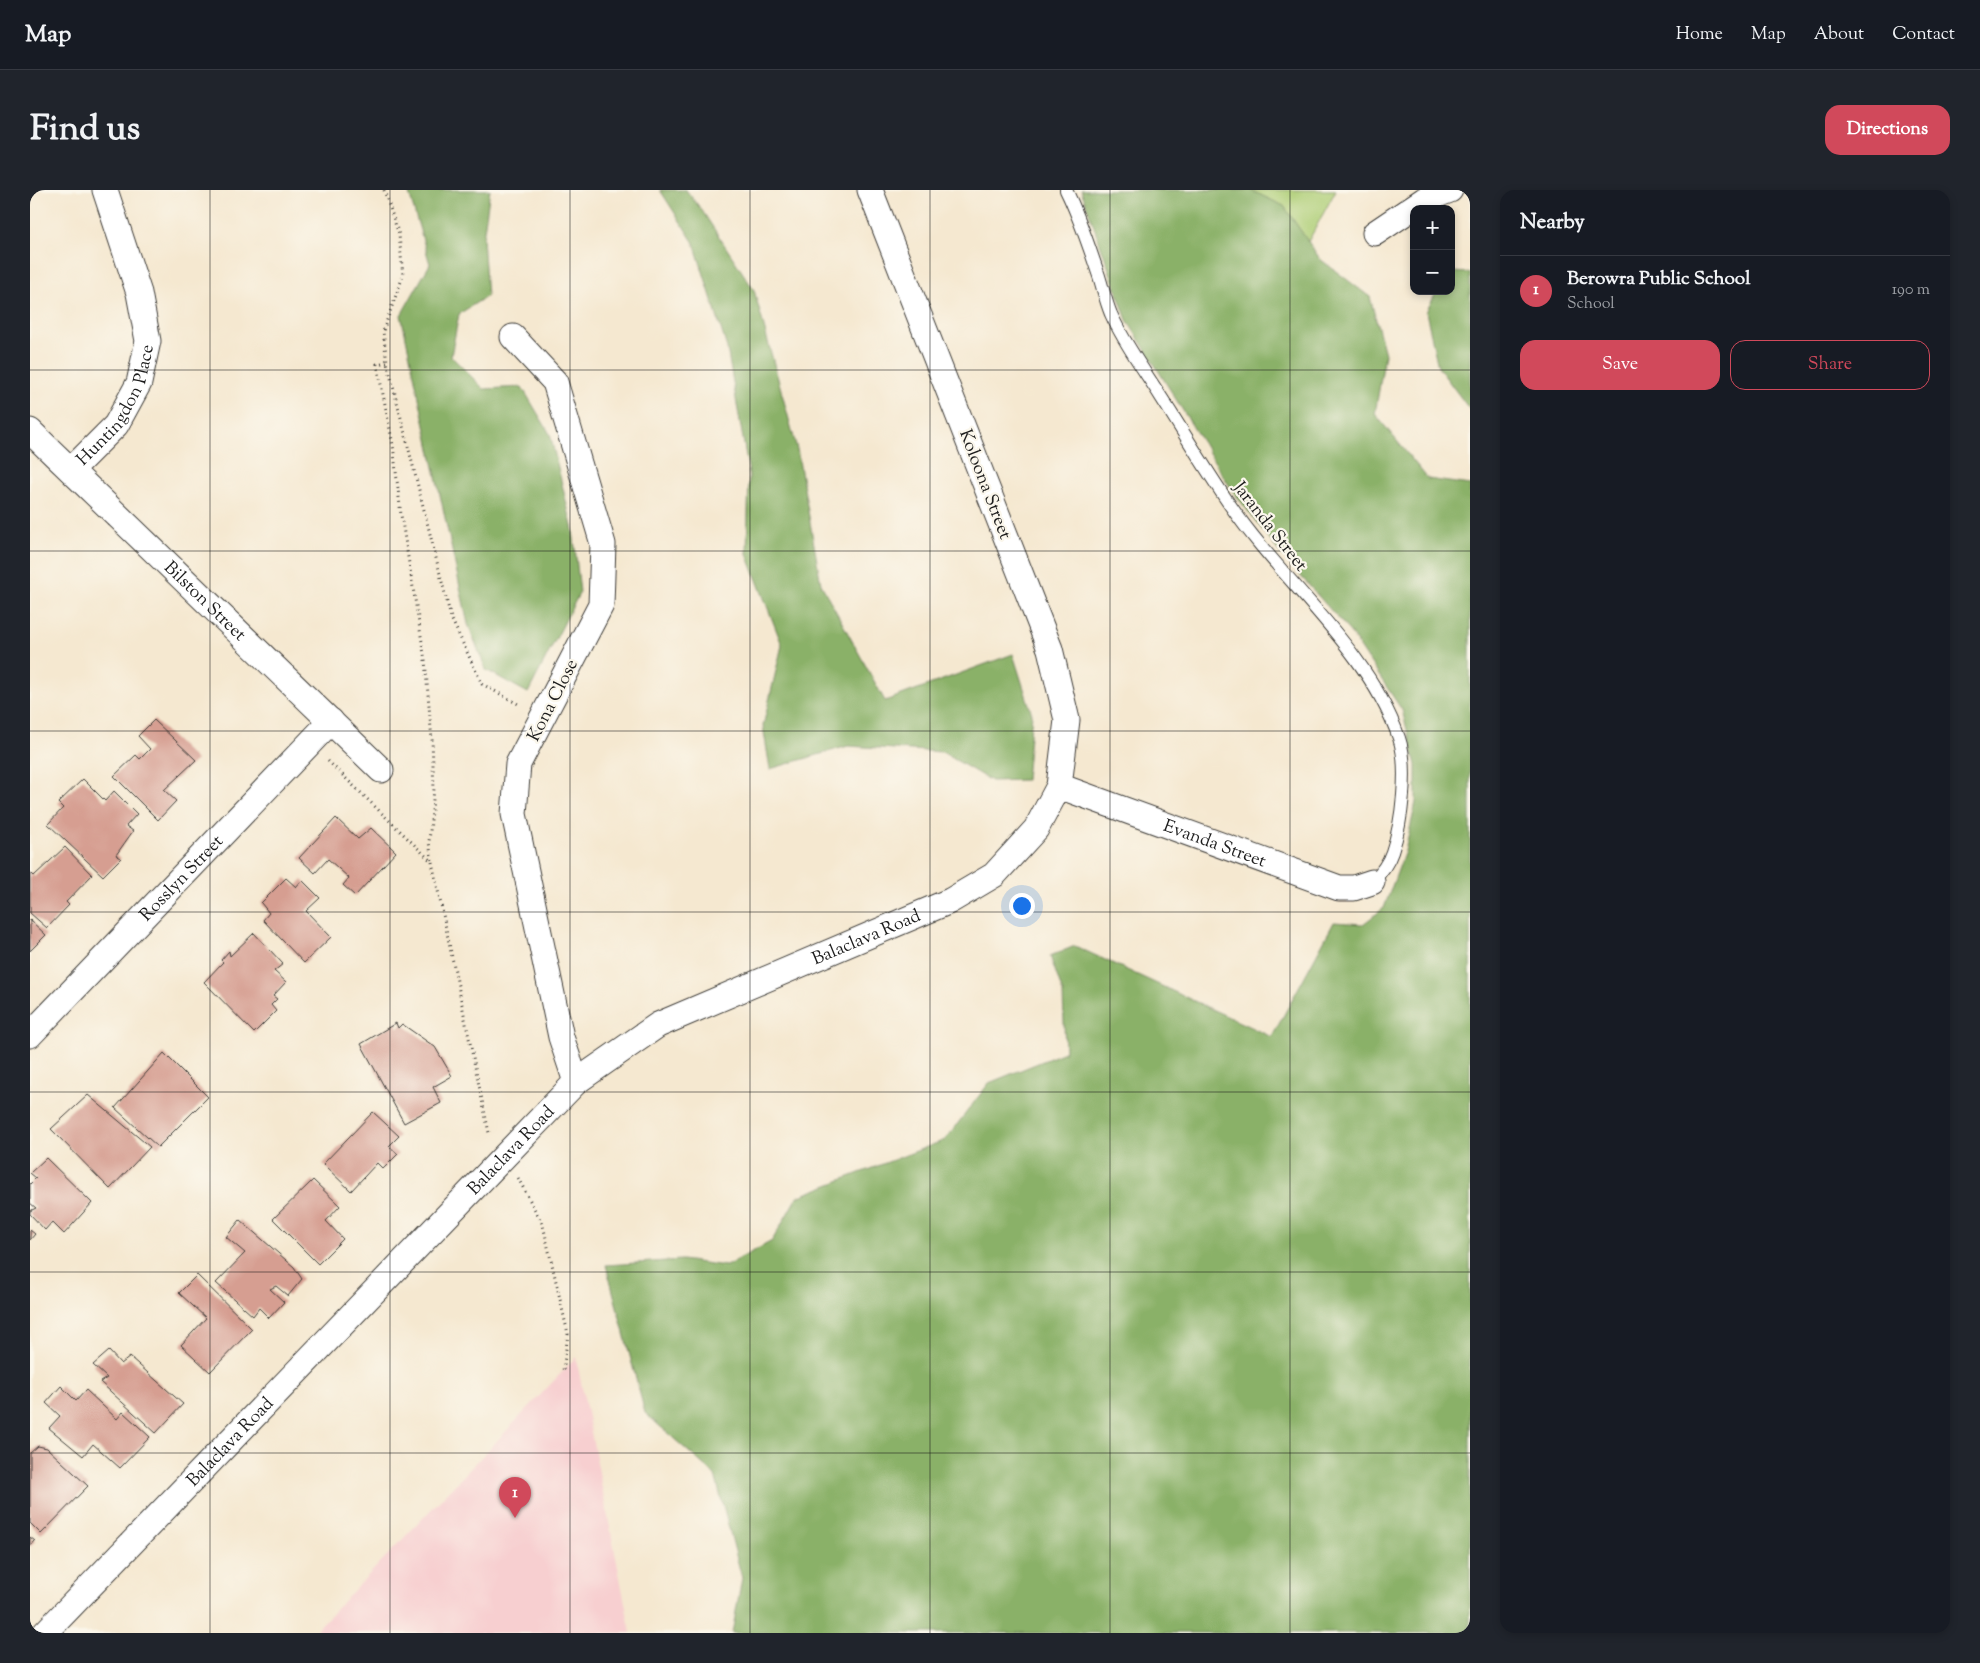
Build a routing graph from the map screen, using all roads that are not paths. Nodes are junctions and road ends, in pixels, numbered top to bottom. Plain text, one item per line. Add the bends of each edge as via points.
1 (105, 190) edge
2 (870, 190) edge
3 (1066, 190) edge
4 (1450, 190) edge
5 (1375, 233) dead end
6 (513, 338) dead end
7 (30, 431) edge
8 (71, 470) junction
9 (332, 721) junction
10 (381, 770) dead end
11 (1058, 786) junction
12 (1372, 882) joint
13 (30, 1035) edge
14 (576, 1082) junction
15 (44, 1633) edge

1 - 8 street, Huntingdon Place via 139,293 148,341 139,383 116,425
2 - 11 street, Koloona Street via 1050,649 1067,720
3 - 12 lane, Jaranda Street via 1081,223 1111,314 1128,346 1230,506 1266,554 1327,620 1389,712 1400,740 1404,767 1402,806 1392,852 1382,872
4 - 5 street via 1424,200
6 - 14 street, Kona Close via 555,382 602,544 601,605 518,764 514,814 562,1037
7 - 8 street, Bilston Street
8 - 9 street, Bilston Street
9 - 10 street, Bilston Street
9 - 13 street, Rosslyn Street
11 - 12 street, Evanda Street via 1339,888 1354,888
11 - 14 street, Balaclava Road via 1036,829 994,875 950,901 658,1025
14 - 15 street, Balaclava Road

